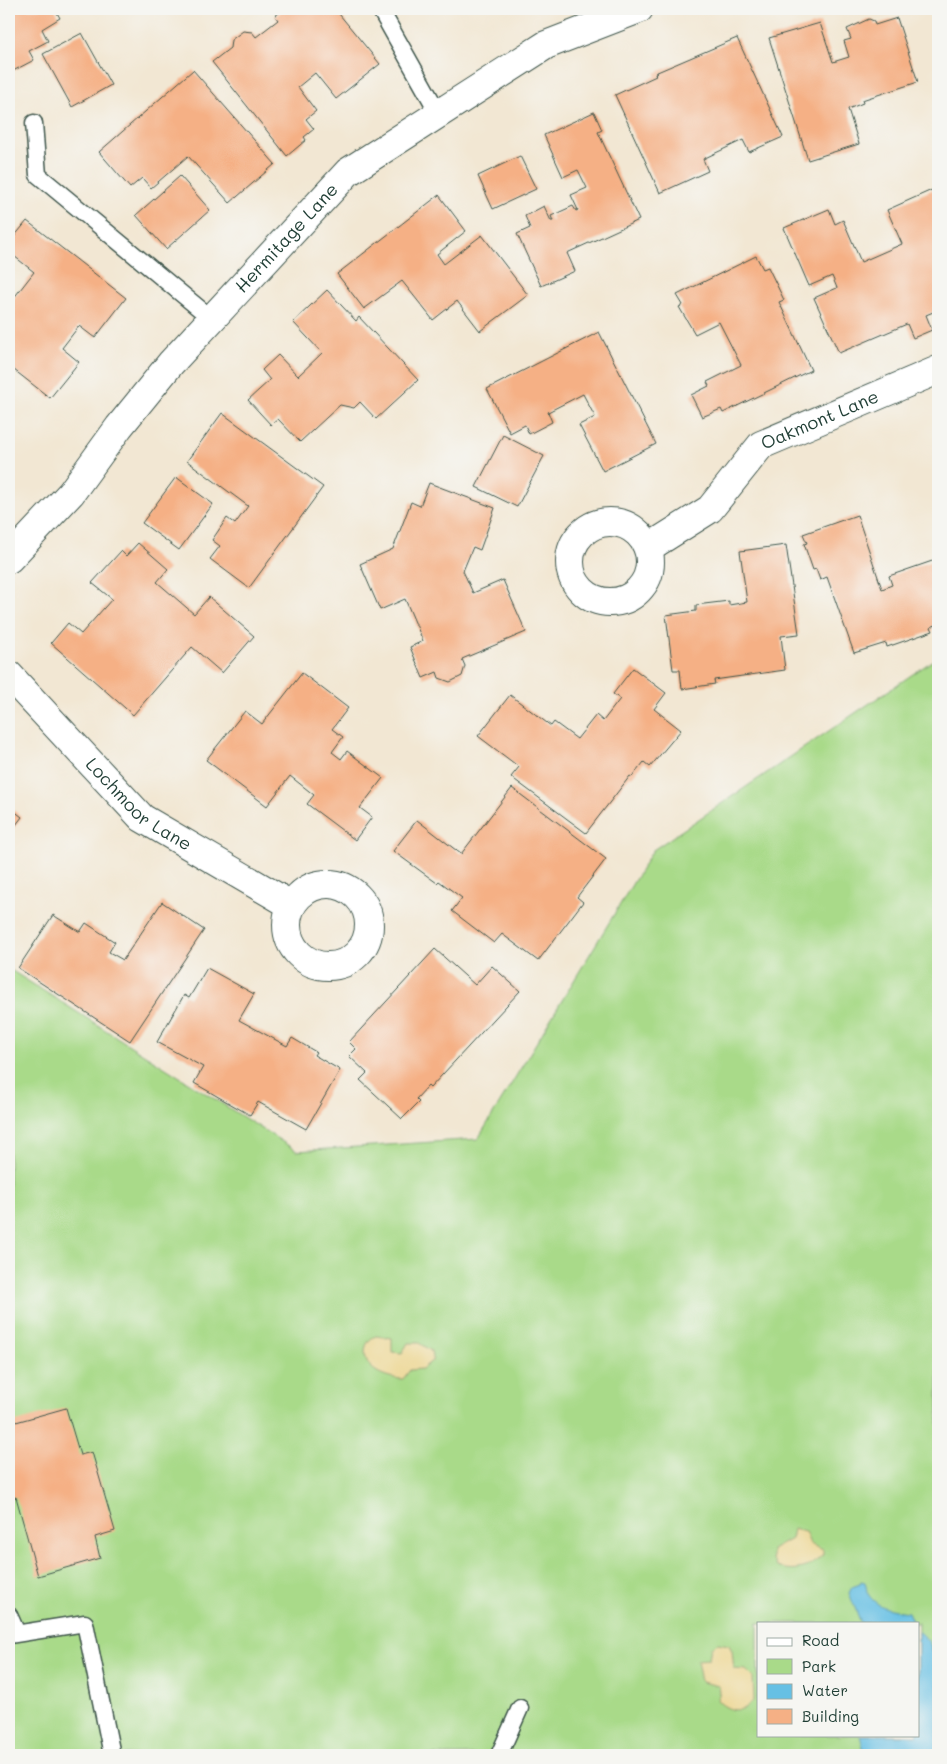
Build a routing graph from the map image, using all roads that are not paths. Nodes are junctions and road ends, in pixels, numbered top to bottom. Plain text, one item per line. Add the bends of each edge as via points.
1 (380, 9) edge
2 (639, 9) edge
3 (439, 114) junction
4 (34, 123) dead end
5 (212, 319) junction
6 (938, 370) edge
7 (648, 548) dead end
8 (9, 559) edge
9 (9, 675) edge
10 (291, 905) dead end
11 (9, 1615) edge
12 (13, 1634) edge
13 (520, 1708) dead end
14 (112, 1755) edge
15 (499, 1755) edge

1 - 3 lane
2 - 3 street, Hermitage Lane via 546,45
3 - 5 street, Hermitage Lane via 348,172
4 - 5 lane via 38,175
5 - 8 street, Hermitage Lane via 119,427 71,493
6 - 7 street, Oakmont Lane via 761,445 710,509
9 - 10 street, Lochmoor Lane via 142,818
11 - 12 lane
12 - 14 lane via 85,1623
13 - 15 lane

